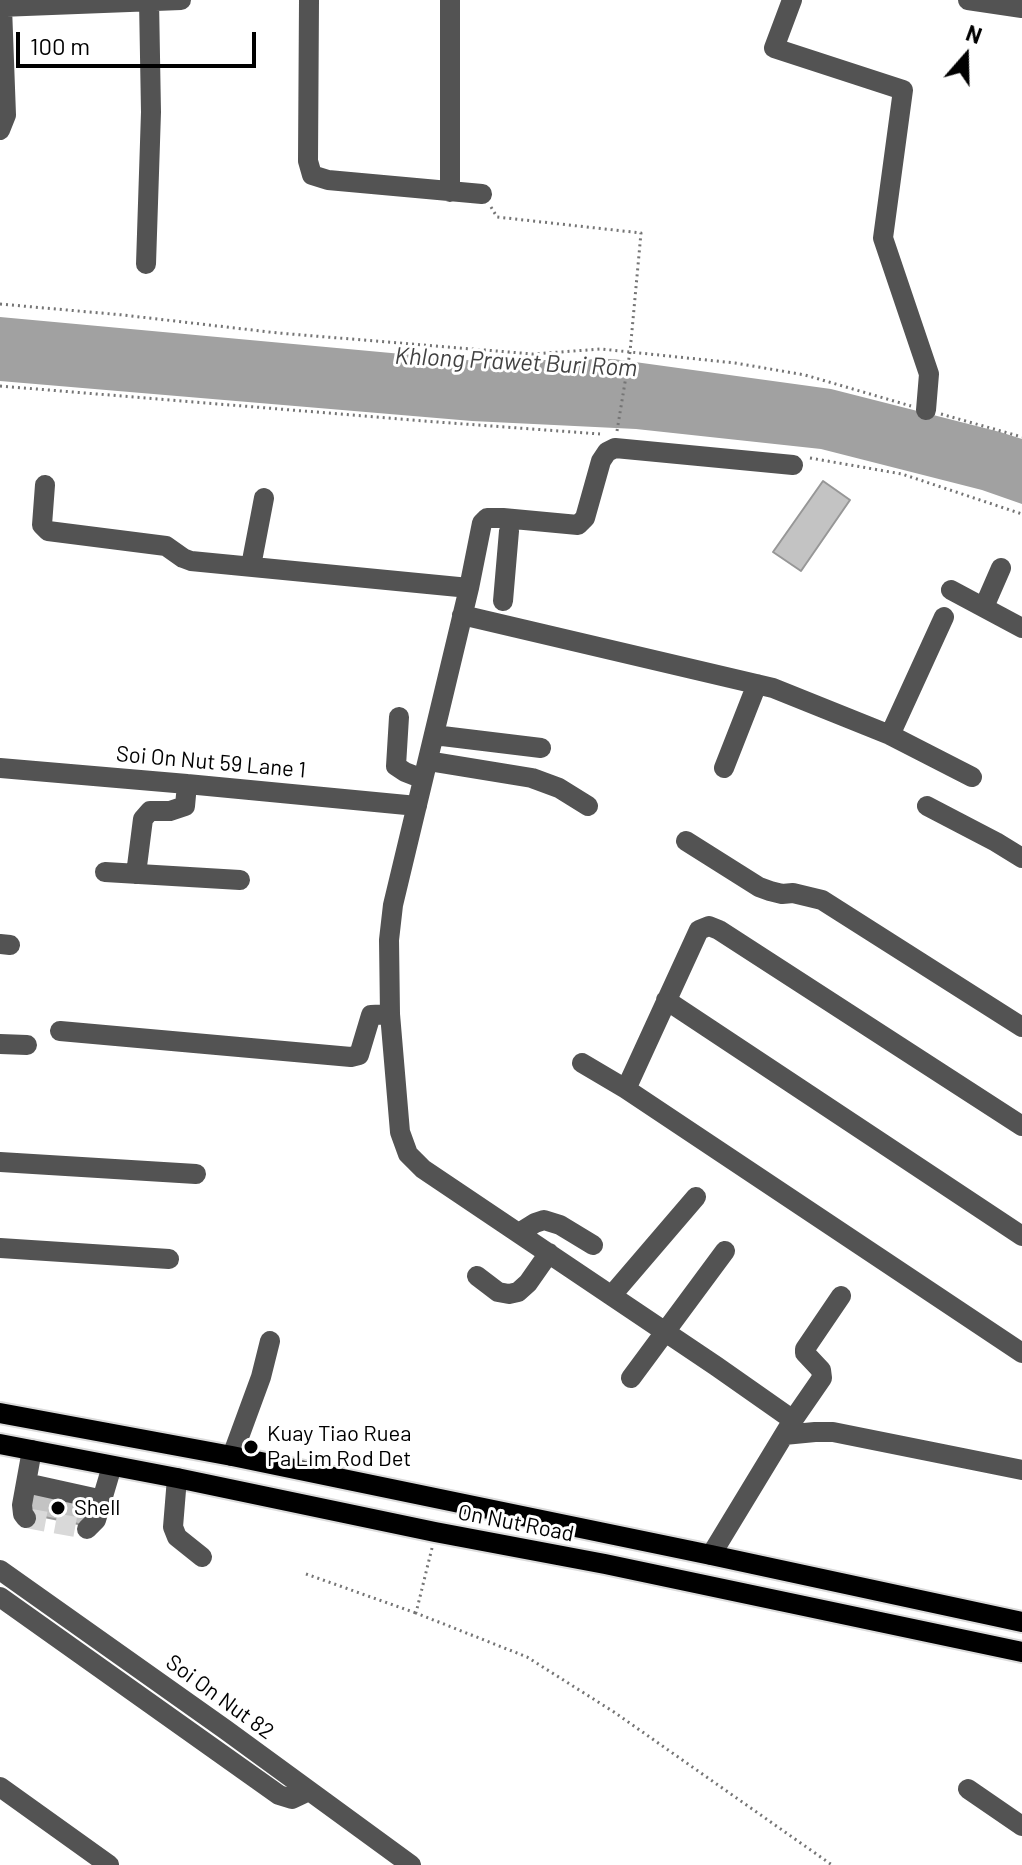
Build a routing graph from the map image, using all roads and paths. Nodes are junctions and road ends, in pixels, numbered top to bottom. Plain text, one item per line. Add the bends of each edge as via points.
1 (149, 0) edge
2 (181, 0) edge
3 (309, 0) edge
4 (450, 0) edge
5 (792, 0) edge
6 (968, 0) edge
7 (1, 7) edge
8 (1022, 8) edge
9 (0, 130) edge
10 (450, 192) junction
11 (482, 194) joint
12 (146, 264) dead end
13 (0, 304) edge
14 (630, 352) junction
15 (0, 386) edge
16 (926, 410) junction
17 (1022, 437) edge
18 (609, 441) junction
19 (800, 461) joint
20 (45, 485) dead end
21 (264, 498) dead end
22 (1022, 514) edge
23 (509, 531) dead end
24 (474, 562) junction
25 (251, 566) junction
26 (1001, 568) dead end
27 (506, 569) junction
28 (469, 588) junction
29 (951, 590) dead end
30 (503, 601) dead end
31 (984, 607) junction
32 (462, 615) junction
33 (944, 617) dead end
34 (1022, 628) edge
35 (763, 685) junction
36 (399, 717) dead end
37 (434, 735) junction
38 (890, 735) junction
39 (541, 748) dead end
40 (0, 768) edge
41 (724, 768) dead end
42 (426, 770) junction
43 (972, 777) dead end
44 (187, 784) junction
45 (417, 806) junction
46 (588, 806) dead end
47 (927, 806) dead end
48 (686, 841) dead end
49 (1022, 858) edge
50 (105, 872) dead end
51 (136, 874) junction
52 (240, 880) dead end
53 (666, 1000) junction
54 (390, 1014) junction
55 (1022, 1027) edge
56 (60, 1031) dead end
57 (0, 1044) edge
58 (27, 1045) dead end
59 (582, 1063) dead end
60 (626, 1089) junction
61 (1022, 1126) edge
62 (0, 1162) edge
63 (196, 1174) dead end
64 (696, 1197) dead end
65 (519, 1233) junction
66 (1022, 1236) edge
67 (593, 1245) dead end
68 (0, 1248) edge
69 (725, 1251) dead end
70 (549, 1253) junction
71 (169, 1259) dead end
72 (477, 1276) dead end
73 (612, 1295) junction
74 (841, 1296) dead end
75 (665, 1331) junction
76 (270, 1341) dead end
77 (1022, 1353) edge
78 (631, 1378) dead end
79 (0, 1413) edge
80 (789, 1427) junction
81 (0, 1444) edge
82 (32, 1450) junction
83 (232, 1456) junction
84 (112, 1466) junction
85 (1022, 1470) edge
86 (177, 1478) junction
87 (26, 1483) junction
88 (103, 1500) junction
89 (26, 1518) dead end
90 (87, 1529) dead end
91 (435, 1532) junction
92 (611, 1534) junction
93 (711, 1555) junction
94 (202, 1557) dead end
95 (605, 1564) junction
96 (0, 1570) edge
97 (306, 1574) dead end
98 (0, 1597) edge
99 (416, 1613) junction
100 (1022, 1622) edge
101 (1022, 1652) edge
102 (0, 1787) edge
103 (968, 1789) dead end
104 (309, 1791) junction
105 (1022, 1826) edge
106 (109, 1865) edge
107 (411, 1865) edge
108 (832, 1865) edge

1 - 2 street
1 - 7 street
1 - 12 street
3 - 10 street via 312,175
4 - 10 street
5 - 16 street via 774,48 903,90 883,238 929,374
6 - 8 street
7 - 9 street via 6,115
10 - 11 street
11 - 14 path via 497,217 641,233
13 - 14 path via 533,354
14 - 16 path via 805,375
14 - 18 path
15 - 18 path
16 - 17 path
18 - 19 street
18 - 24 street via 585,518 578,525 487,518
19 - 22 path via 902,474
20 - 25 street via 42,525 48,531 166,546 191,561
21 - 25 street
23 - 27 street
24 - 27 street
24 - 28 street
25 - 28 street
26 - 31 street
27 - 30 street
28 - 32 street
29 - 31 street
31 - 34 street
32 - 35 street
32 - 37 street
33 - 38 street
35 - 38 street
35 - 41 street
36 - 42 street via 396,766 405,772
37 - 39 street
37 - 42 street
38 - 43 street
40 - 44 street, Soi On Nut 59 Lane 1
42 - 45 street
42 - 46 street via 532,778
44 - 45 street, Soi On Nut 59 Lane 1
44 - 51 street via 185,806 150,811 143,819
45 - 54 street via 390,928
47 - 49 street
48 - 55 street via 759,887 822,900
50 - 51 street
51 - 52 street
53 - 60 street
53 - 61 street via 699,930 709,926
53 - 66 street
54 - 56 street via 371,1015 359,1055 351,1057
54 - 65 street via 400,1132 408,1154
57 - 58 street
59 - 60 street
60 - 77 street
62 - 63 street
64 - 73 street
65 - 67 street via 544,1220
65 - 70 street
68 - 71 street
69 - 75 street
70 - 72 street via 518,1292 498,1292
70 - 73 street
73 - 75 street
74 - 80 street via 805,1349 822,1378
75 - 78 street
75 - 80 street
76 - 83 street
79 - 83 main road, On Nut Road
80 - 85 street
80 - 93 street
81 - 82 main road, On Nut Road
82 - 84 main road, On Nut Road
82 - 87 street
83 - 92 main road, On Nut Road
84 - 86 main road, On Nut Road
84 - 88 street
86 - 91 main road, On Nut Road
86 - 94 street via 173,1527 177,1537
87 - 88 street
87 - 89 street
88 - 90 street
91 - 95 main road, On Nut Road
91 - 99 path
92 - 93 main road, On Nut Road
92 - 95 main road
93 - 100 main road, On Nut Road
95 - 101 main road, On Nut Road
96 - 104 street, Soi On Nut 82
97 - 99 path
98 - 104 street via 279,1795 292,1799
99 - 108 path via 527,1657
102 - 106 street
103 - 105 street
104 - 107 street, Soi On Nut 82

